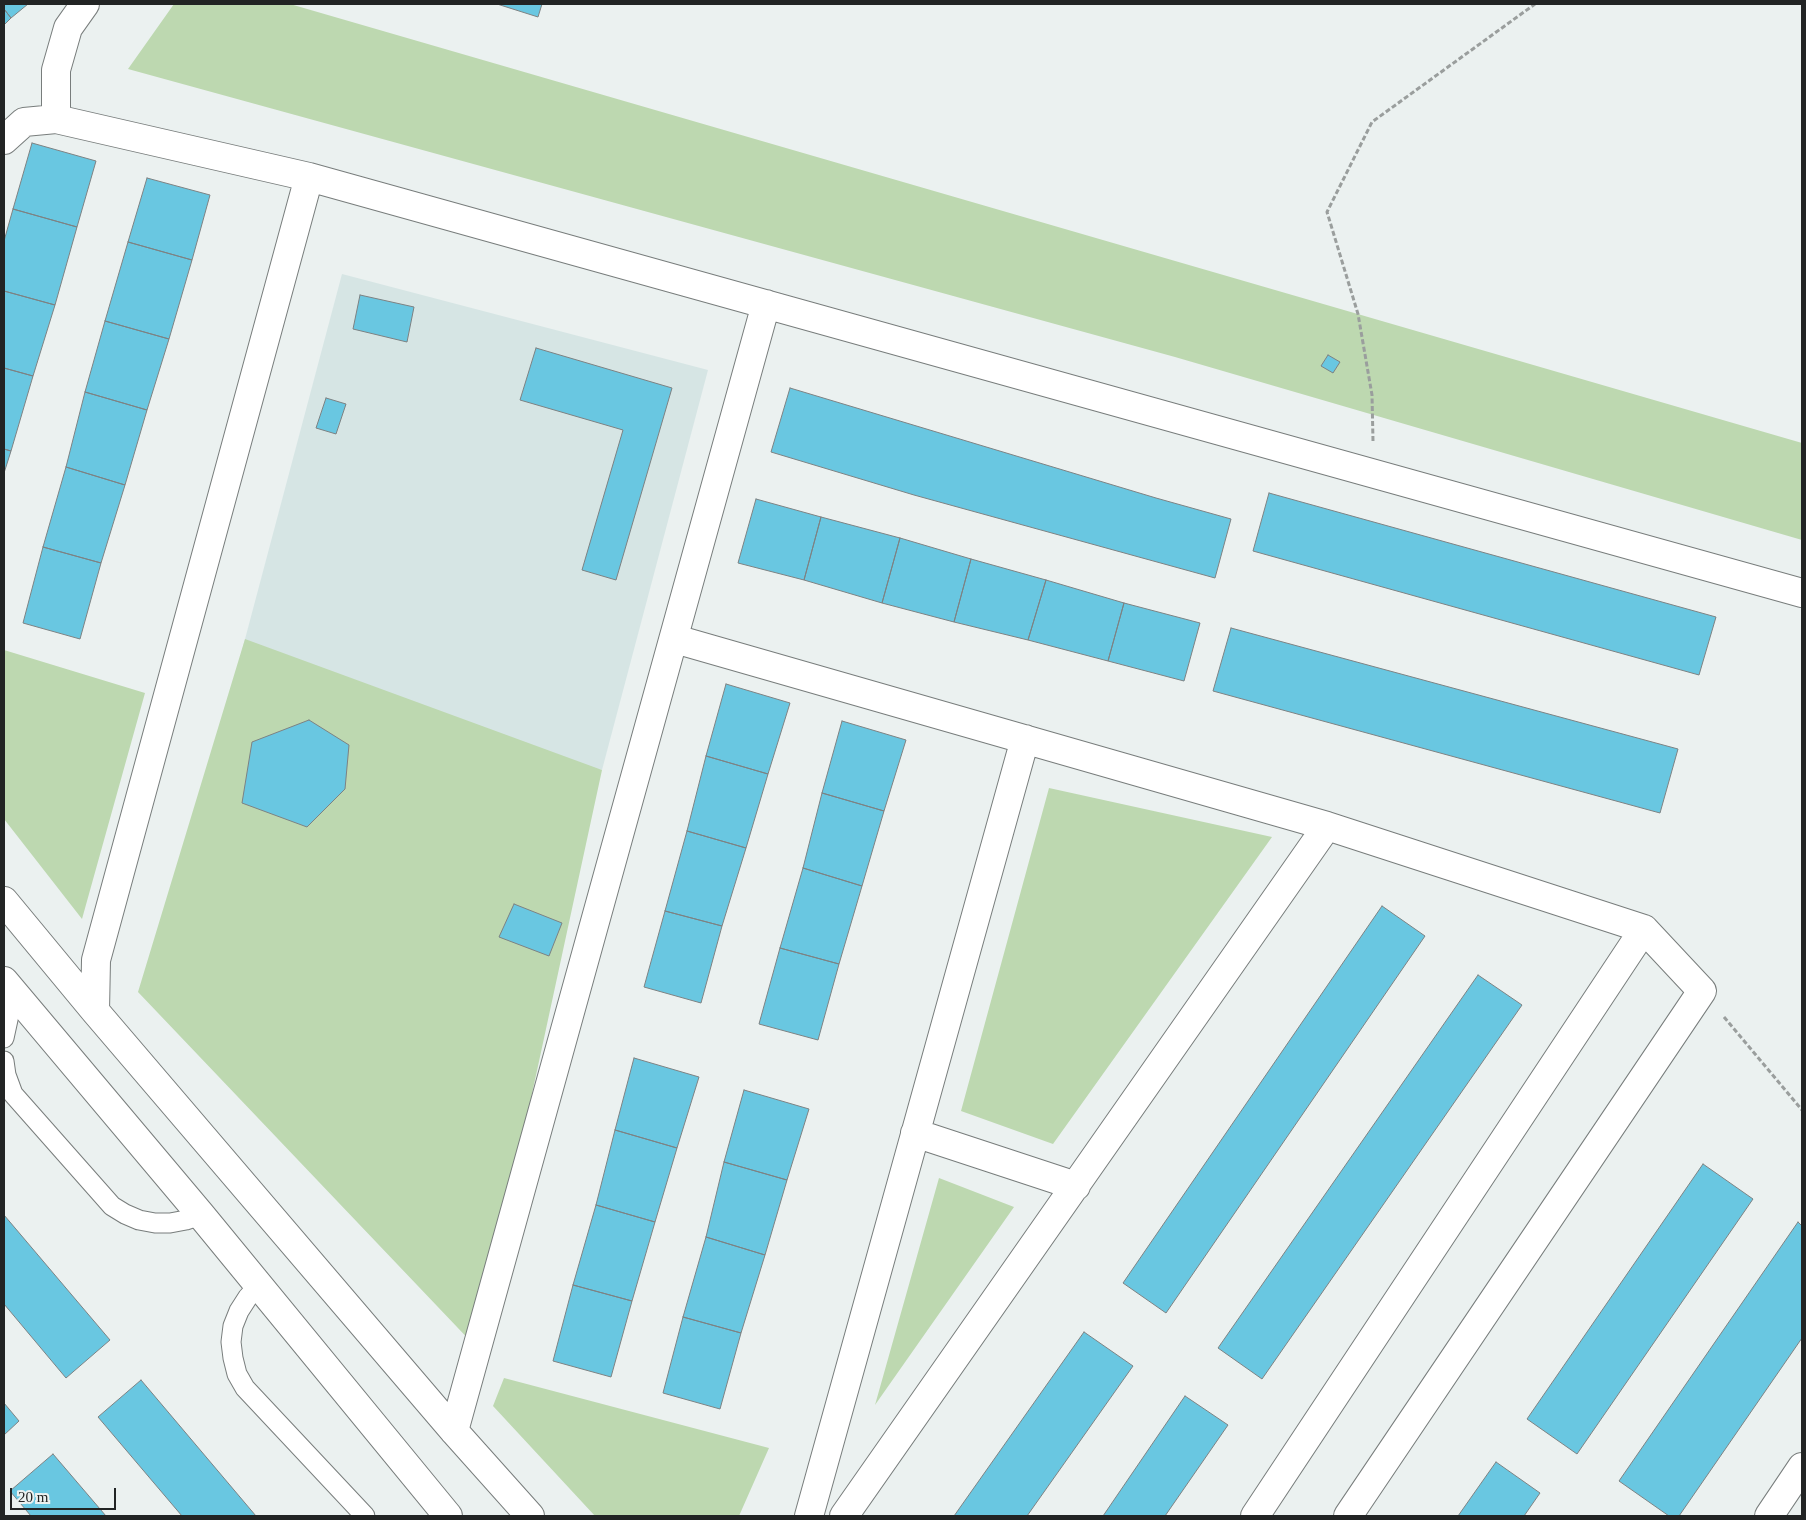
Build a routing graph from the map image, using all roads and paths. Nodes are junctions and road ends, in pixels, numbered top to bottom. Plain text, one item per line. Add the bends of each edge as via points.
1 (85, 4) edge
2 (1535, 4) edge
3 (56, 119) junction
4 (4, 140) edge
5 (309, 177) junction
6 (766, 304) junction
7 (1374, 474) junction
8 (1802, 594) edge
9 (674, 640) junction
10 (1024, 738) junction
11 (1327, 826) junction
12 (4, 901) edge
13 (1644, 929) junction
14 (11, 989) edge
15 (1702, 991) junction
16 (95, 1010) junction
17 (4, 1038) edge
18 (4, 1061) edge
19 (1802, 1110) edge
20 (915, 1133) junction
21 (1076, 1186) junction
22 (200, 1215) junction
23 (259, 1286) junction
24 (454, 1431) junction
25 (1802, 1467) edge
26 (365, 1516) edge
27 (448, 1516) edge
28 (530, 1516) edge
29 (810, 1516) edge
30 (844, 1516) edge
31 (1255, 1516) edge
32 (1348, 1516) edge
33 (1769, 1516) edge

1 - 3 street via 68,28 56,70
2 - 7 path via 1372,122 1327,212 1358,314 1366,358 1372,394
3 - 4 street via 24,122
3 - 5 street
5 - 6 street
5 - 16 street via 96,960
6 - 7 street
6 - 9 street
7 - 8 street
9 - 10 street
9 - 24 street
10 - 11 street
10 - 20 street
11 - 13 street
11 - 21 street
12 - 16 street
13 - 15 street
13 - 31 street
14 - 17 lane
14 - 22 street
15 - 19 path
15 - 32 street
16 - 24 street
18 - 22 lane via 13,1094 112,1206 139,1220 155,1223 170,1224
20 - 21 street
20 - 29 street
21 - 30 street
22 - 23 street
23 - 26 lane via 248,1297 233,1326 231,1342 237,1374 245,1388
23 - 27 street
24 - 28 street
25 - 33 street

